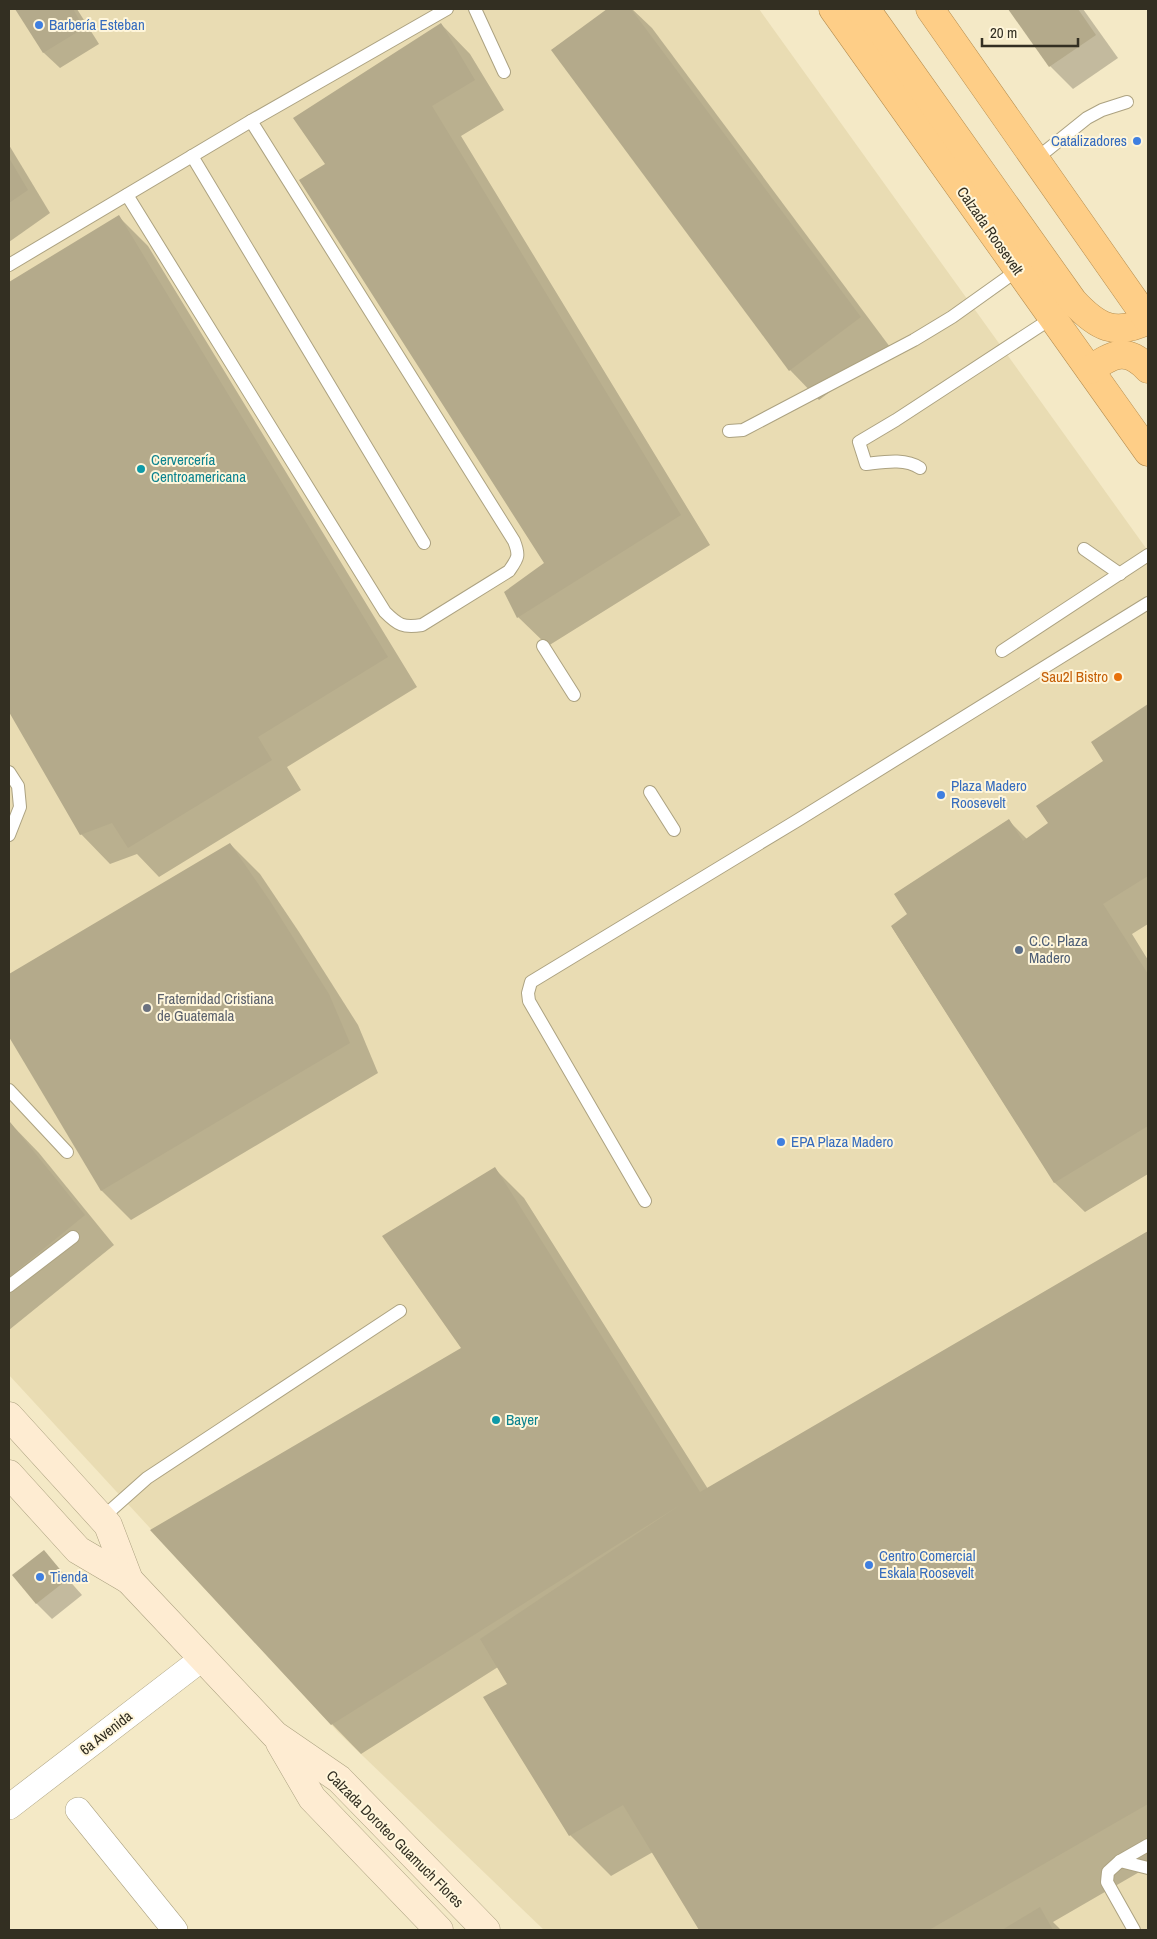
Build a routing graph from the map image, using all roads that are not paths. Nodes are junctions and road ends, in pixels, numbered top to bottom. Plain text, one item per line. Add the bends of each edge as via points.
1 (447, 9) edge
2 (475, 9) edge
3 (834, 9) edge
4 (859, 9) edge
5 (930, 9) edge
6 (504, 72) dead end
7 (1127, 102) dead end
8 (252, 121) junction
9 (192, 156) junction
10 (1036, 159) junction
11 (127, 195) junction
12 (9, 265) edge
13 (1018, 270) junction
14 (1052, 318) junction
15 (1148, 320) edge
16 (1148, 369) edge
17 (1090, 370) junction
18 (729, 431) dead end
19 (1148, 452) edge
20 (920, 468) dead end
21 (424, 543) dead end
22 (1084, 549) dead end
23 (1148, 555) edge
24 (1120, 574) junction
25 (1148, 602) edge
26 (543, 646) dead end
27 (1002, 651) dead end
28 (574, 695) dead end
29 (9, 772) edge
30 (650, 792) dead end
31 (674, 830) dead end
32 (9, 836) edge
33 (9, 1090) edge
34 (67, 1152) dead end
35 (645, 1202) dead end
36 (73, 1237) dead end
37 (9, 1286) edge
38 (400, 1311) dead end
39 (9, 1416) edge
40 (9, 1474) edge
41 (102, 1518) junction
42 (129, 1580) junction
43 (203, 1658) junction
44 (275, 1735) junction
45 (9, 1807) edge
46 (78, 1810) dead end
47 (1148, 1844) edge
48 (1120, 1861) junction
49 (1148, 1868) edge
50 (175, 1930) edge
51 (439, 1930) edge
52 (486, 1930) edge
53 (1134, 1930) edge

1 - 8 lane
2 - 6 lane
3 - 13 highway, Calzada Roosevelt
4 - 15 highway via 873,19 1073,301 1091,320 1113,329 1124,329
5 - 10 highway
7 - 10 lane via 1087,118
8 - 9 lane
8 - 11 lane via 518,552 518,559 509,571 422,625 409,627 396,623 385,612
9 - 11 lane
9 - 21 lane
10 - 15 highway
11 - 12 lane
13 - 14 highway, Calzada Roosevelt
13 - 18 lane via 914,340 743,430
14 - 17 highway, Calzada Roosevelt
14 - 20 lane via 859,442 866,464 907,462
16 - 17 highway via 1134,357 1124,354 1106,359
17 - 19 highway, Calzada Roosevelt
22 - 24 lane
23 - 24 lane
24 - 27 lane
25 - 35 lane via 531,982 529,1001
26 - 28 lane
29 - 32 lane via 18,786 20,807
30 - 31 lane
33 - 34 lane
36 - 37 lane
38 - 41 lane via 147,1478
39 - 41 main road, Calzada Doroteo Guamuch Flores
40 - 42 main road, Calzada Doroteo Guamuch Flores via 78,1550
41 - 42 main road, Calzada Doroteo Guamuch Flores via 108,1525
42 - 43 main road, Calzada Doroteo Guamuch Flores
43 - 44 main road, Calzada Doroteo Guamuch Flores
43 - 45 street, 6a Avenida
44 - 51 main road, Calzada Doroteo Guamuch Flores via 312,1798
44 - 52 main road, Calzada Doroteo Guamuch Flores via 339,1780
46 - 50 street
47 - 48 lane
48 - 49 lane
48 - 53 lane via 1108,1872 1107,1882

